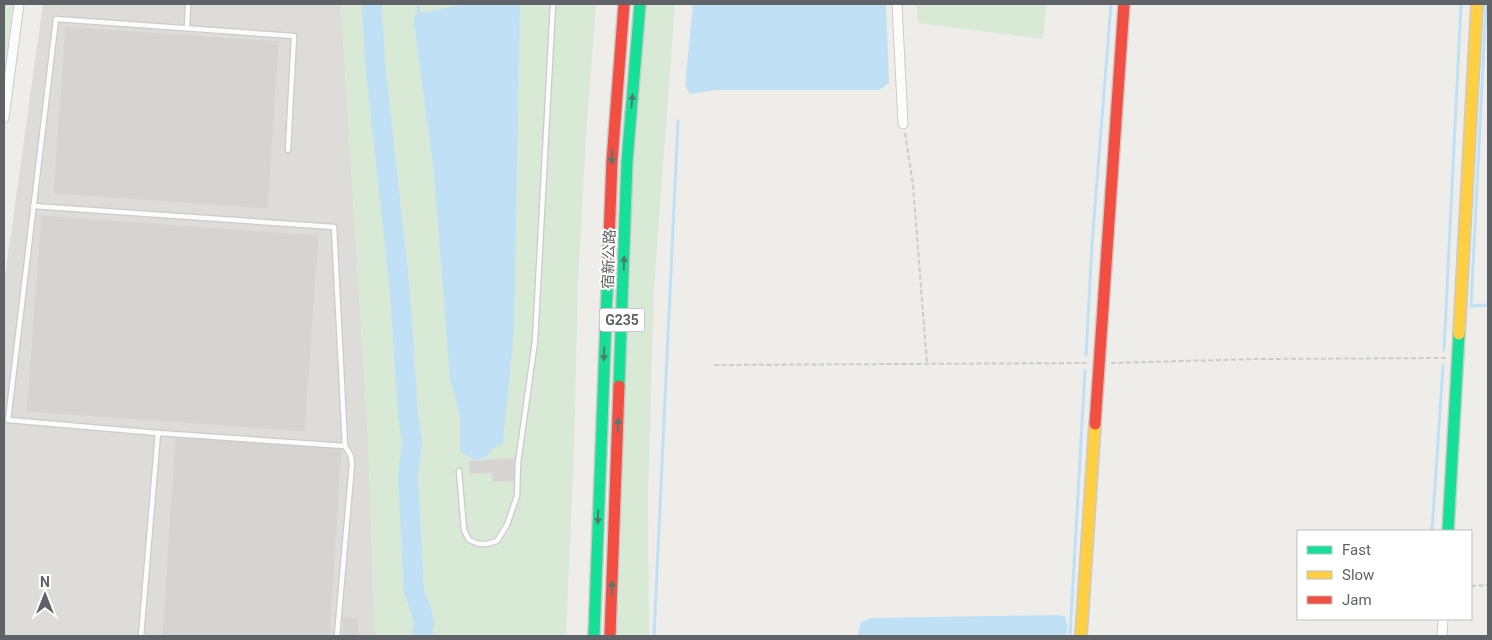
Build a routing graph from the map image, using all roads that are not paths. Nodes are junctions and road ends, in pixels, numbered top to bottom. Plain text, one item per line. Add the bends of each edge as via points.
1 (19, 4) edge
2 (188, 4) edge
3 (553, 4) edge
4 (624, 4) edge
5 (640, 4) edge
6 (897, 4) edge
7 (1124, 4) edge
8 (1477, 4) edge
9 (187, 28) junction
10 (4, 118) edge
11 (904, 124) road end
12 (288, 150) dead end
13 (34, 206) junction
14 (158, 433) junction
15 (345, 446) junction
16 (459, 470) dead end
17 (1448, 530) edge
18 (1443, 620) edge
19 (141, 636) edge
20 (337, 636) edge
21 (594, 636) edge
22 (610, 636) edge
23 (1081, 636) edge
24 (1442, 636) edge

1 - 10 street
2 - 9 lane
3 - 16 lane via 535,341 518,463 517,496 507,525 496,541 479,544 469,540 464,530
4 -> 21 main road, 宿新公路 / G235 via 612,161
22 -> 5 main road, 宿新公路 / G235 via 627,162
6 - 11 street
7 - 23 main road
8 - 17 main road
9 - 12 lane via 294,36
9 - 13 lane via 56,19
13 - 14 lane via 8,420
13 - 15 lane via 334,227
14 - 15 lane
14 - 19 lane
15 - 20 lane via 352,464
18 - 24 street

